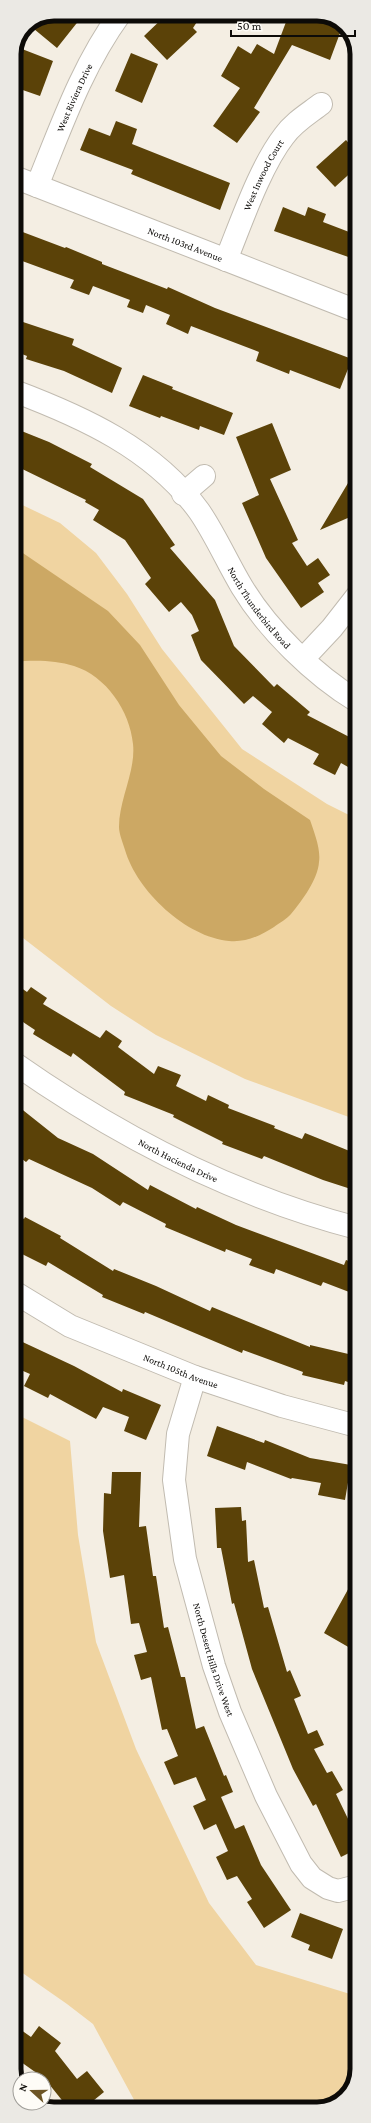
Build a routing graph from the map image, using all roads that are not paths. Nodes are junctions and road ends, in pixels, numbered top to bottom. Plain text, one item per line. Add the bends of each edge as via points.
1 (115, 21) edge
2 (321, 104) dead end
3 (21, 180) edge
4 (36, 186) junction
5 (226, 260) junction
6 (350, 308) edge
7 (21, 393) edge
8 (204, 476) dead end
9 (184, 494) junction
10 (350, 605) edge
11 (303, 659) junction
12 (350, 696) edge
13 (21, 1068) edge
14 (350, 1226) edge
15 (21, 1296) edge
16 (196, 1377) junction
17 (350, 1424) edge
18 (350, 1888) edge

1 - 4 street, West Riviera Drive via 80,80
2 - 5 street, West Inwood Court via 297,121 268,162
3 - 4 street, North 103rd Avenue
4 - 5 street, North 103rd Avenue
5 - 6 street, North 103rd Avenue
7 - 9 street, North Thunderbird Road via 67,411 113,435 168,476
8 - 9 street
9 - 11 street, North Thunderbird Road via 199,511 263,618
10 - 11 street
11 - 12 street, North Thunderbird Road
13 - 14 street, North Hacienda Drive via 77,1105 191,1167 258,1196
15 - 16 street, North 105th Avenue via 70,1326
16 - 17 street, North 105th Avenue via 282,1406
16 - 18 street, North Desert Hills Drive West via 178,1434 174,1480 185,1559 214,1666 230,1712 266,1796 302,1864 312,1878 328,1888 338,1891

